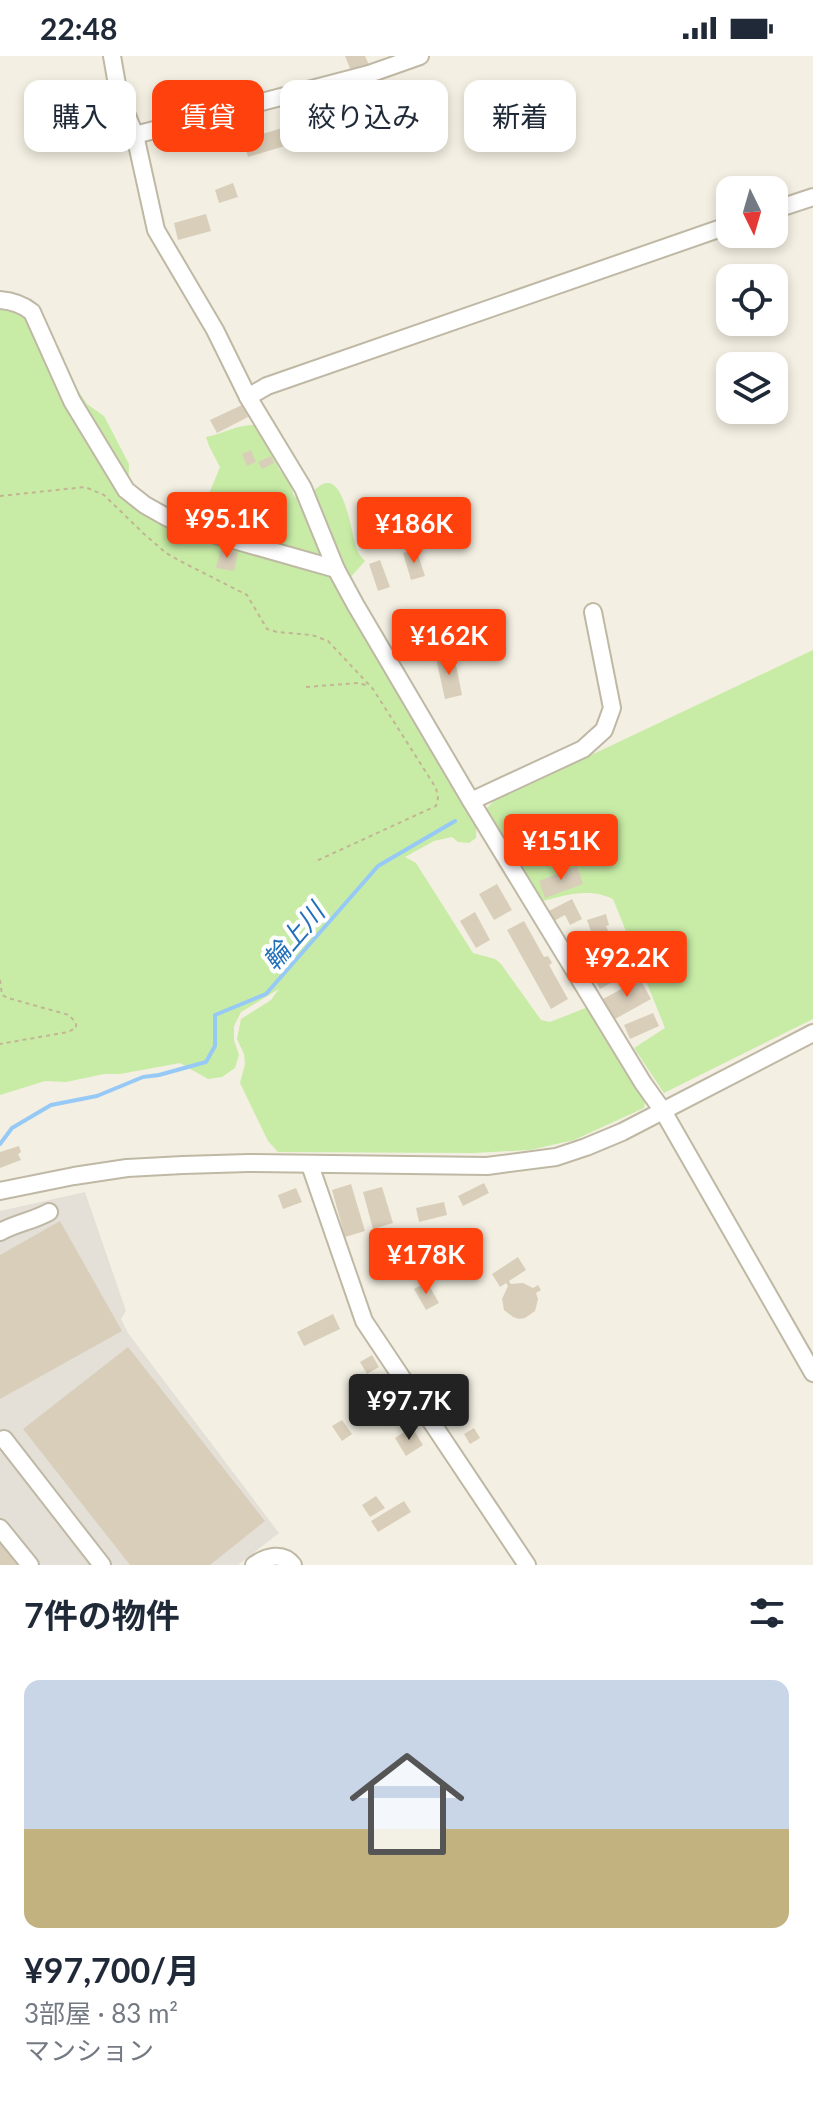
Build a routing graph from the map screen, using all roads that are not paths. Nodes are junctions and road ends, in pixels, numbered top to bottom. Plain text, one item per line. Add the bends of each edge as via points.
1 (112, 56) edge
2 (420, 56) edge
3 (116, 80) edge
4 (136, 135) edge
5 (136, 140) edge
6 (813, 197) edge
7 (788, 205) edge
8 (716, 230) edge
9 (0, 300) edge
10 (248, 397) junction
11 (336, 569) junction
12 (593, 612) dead end
13 (471, 801) junction
14 (813, 1033) edge
15 (663, 1111) junction
16 (310, 1165) junction
17 (0, 1191) edge
18 (49, 1212) dead end
19 (0, 1232) edge
20 (813, 1373) edge
21 (4, 1439) dead end
22 (0, 1528) edge
23 (30, 1565) edge
24 (102, 1565) edge
25 (254, 1565) edge
26 (293, 1565) edge
27 (527, 1565) edge

1 - 3 street
2 - 4 street
5 - 10 street via 156,230
6 - 7 street
8 - 10 street
9 - 11 street via 32,312 72,401 126,490 168,518 202,531
10 - 11 street via 303,488
11 - 13 street
12 - 13 street via 612,708 604,730 583,749
13 - 15 street
14 - 15 street
15 - 16 street via 556,1157 487,1166
15 - 20 street
16 - 17 street via 127,1168
16 - 27 street via 364,1321
18 - 19 street
21 - 24 street
22 - 23 street
25 - 26 street via 276,1556

